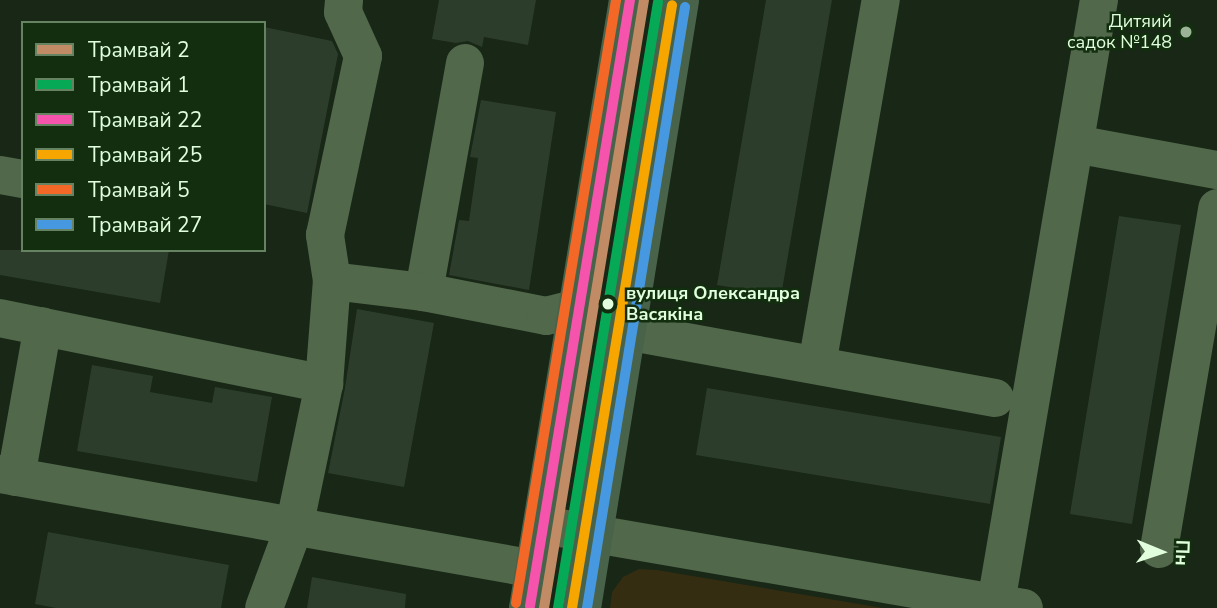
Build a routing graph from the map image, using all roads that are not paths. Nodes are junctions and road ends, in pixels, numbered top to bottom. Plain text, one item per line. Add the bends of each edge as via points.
1 (344, 0) edge
2 (628, 0) edge
3 (680, 0) edge
4 (881, 0) edge
5 (1099, 0) edge
6 (465, 63) dead end
7 (1075, 144) junction
8 (1217, 170) edge
9 (0, 175) edge
10 (21, 179) edge
11 (1217, 208) edge
12 (332, 281) junction
13 (424, 292) junction
14 (577, 309) junction
15 (0, 318) edge
16 (43, 326) junction
17 (626, 331) junction
18 (817, 365) junction
19 (324, 384) junction
20 (995, 398) dead end
21 (8, 475) edge
22 (542, 525) junction
23 (294, 527) junction
24 (593, 534) junction
25 (1158, 549) dead end
26 (535, 569) junction
27 (1010, 606) edge
28 (264, 608) edge
29 (528, 608) edge
30 (582, 608) edge

1 - 12 street via 343,12 363,56 325,235
2 - 14 main road
3 - 17 main road
4 - 18 street
5 - 7 street
6 - 13 street
7 - 8 street
7 - 27 street
9 - 10 street
11 - 25 street
12 - 13 street
12 - 19 street
13 - 14 street via 547,316
14 - 22 main road
15 - 16 street
16 - 19 street
16 - 21 street
17 - 18 street
17 - 24 main road
18 - 20 street
19 - 23 street
21 - 23 street
22 - 24 street
22 - 26 main road
23 - 26 street
23 - 28 street
24 - 27 street
24 - 30 main road
26 - 29 main road

